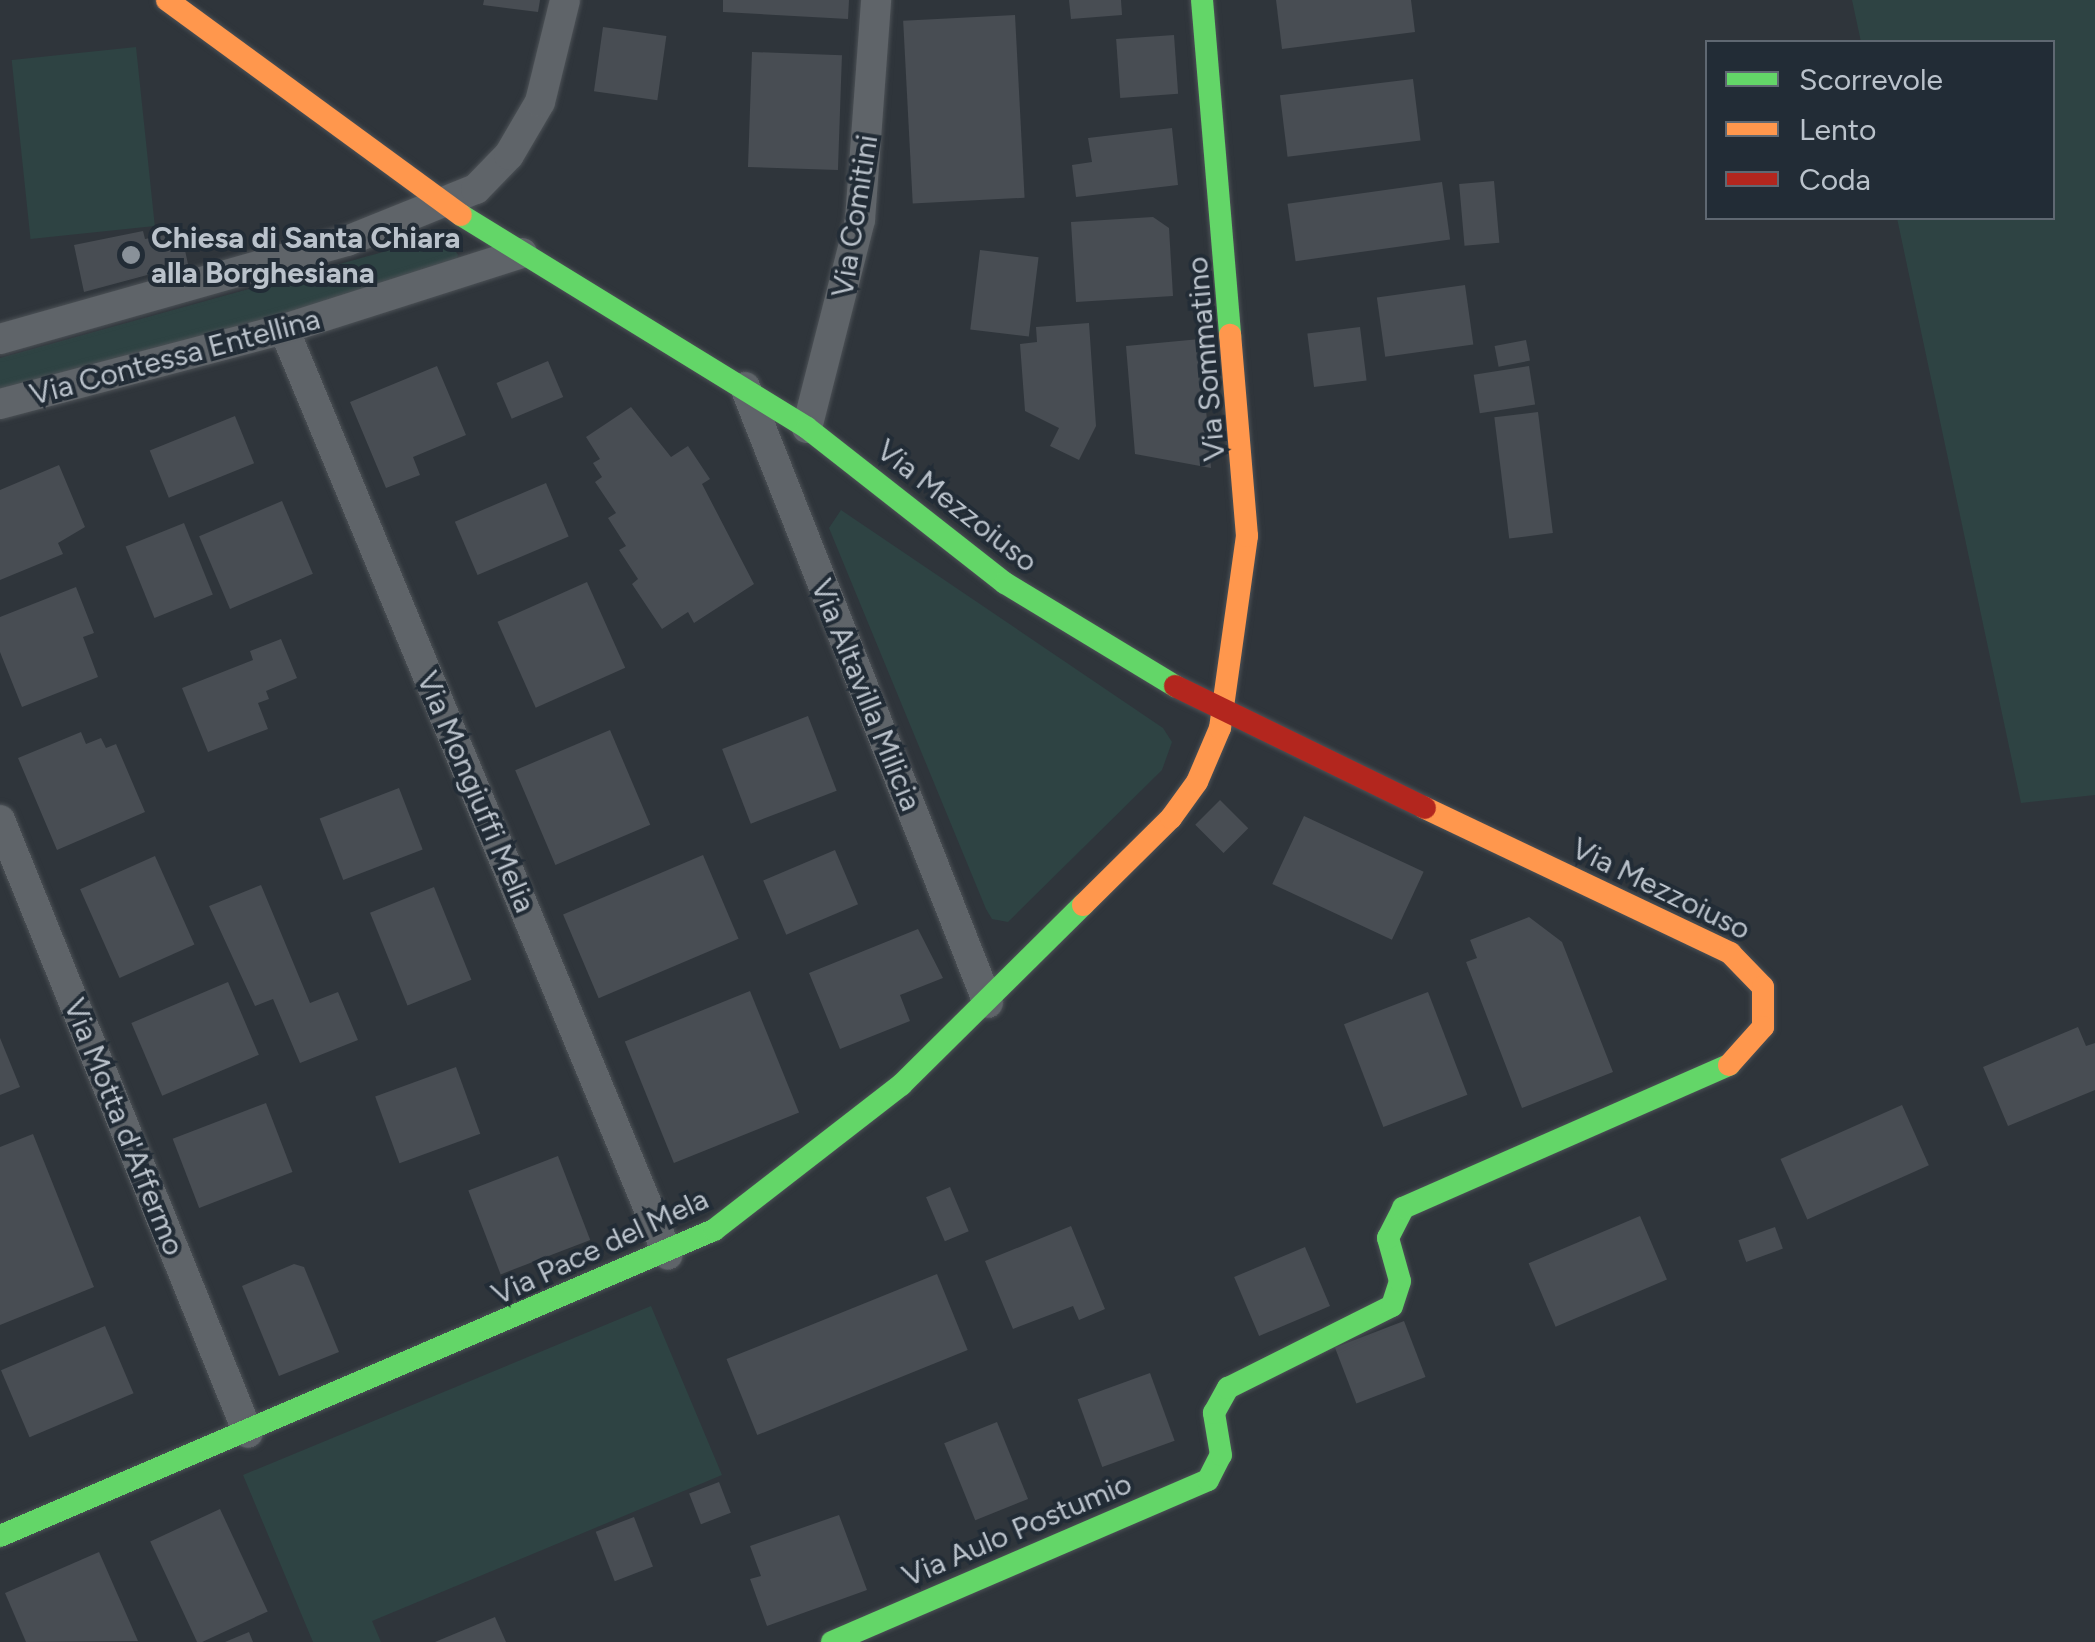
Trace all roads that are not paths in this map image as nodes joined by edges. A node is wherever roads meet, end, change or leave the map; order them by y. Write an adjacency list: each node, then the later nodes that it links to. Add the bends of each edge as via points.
1 (167, 0): 5 (street, Via Mezzoiuso)
2 (565, 0): 5 (street, Via Contessa Entellina, via 553,67 530,121 498,169)
3 (876, 0): 11 (street, Via Comitini, via 860,220)
4 (1202, 0): 12 (street, Via Sommatino, via 1248,494 1242,599)
5 (446, 206): 6 (street, Via Mezzoiuso); 8 (street, Via Contessa Entellina)
6 (522, 253): 7 (street, Via Contessa Entellina); 9 (street, Via Mezzoiuso)
7 (284, 329): 10 (street, Via Contessa Entellina); 15 (street, Via Mongiuffi Melia)
8 (0, 339)
9 (745, 387): 11 (street, Via Mezzoiuso); 14 (street, Via Altavilla Milicia)
10 (0, 404)
11 (806, 428): 12 (street, Via Mezzoiuso, via 1024,596)
12 (1224, 713): 14 (street, Via Pace del Mela, via 1204,769 1171,818); 17 (street, Via Mezzoiuso, via 1730,954 1757,977 1767,1008 1763,1027 1722,1072 1403,1208 1388,1238 1400,1281 1392,1306 1228,1388 1214,1413)
13 (0, 820): 16 (street, Via Motta d'Affermo)
14 (988, 1002): 15 (street, Via Pace del Mela, via 901,1085 762,1198)
15 (668, 1255): 16 (street, Via Pace del Mela)
16 (248, 1433): 18 (street, Via Pace del Mela)
17 (1219, 1464): 19 (street, Via Aulo Postumio, via 1202,1484)
18 (0, 1536)
19 (832, 1642)

